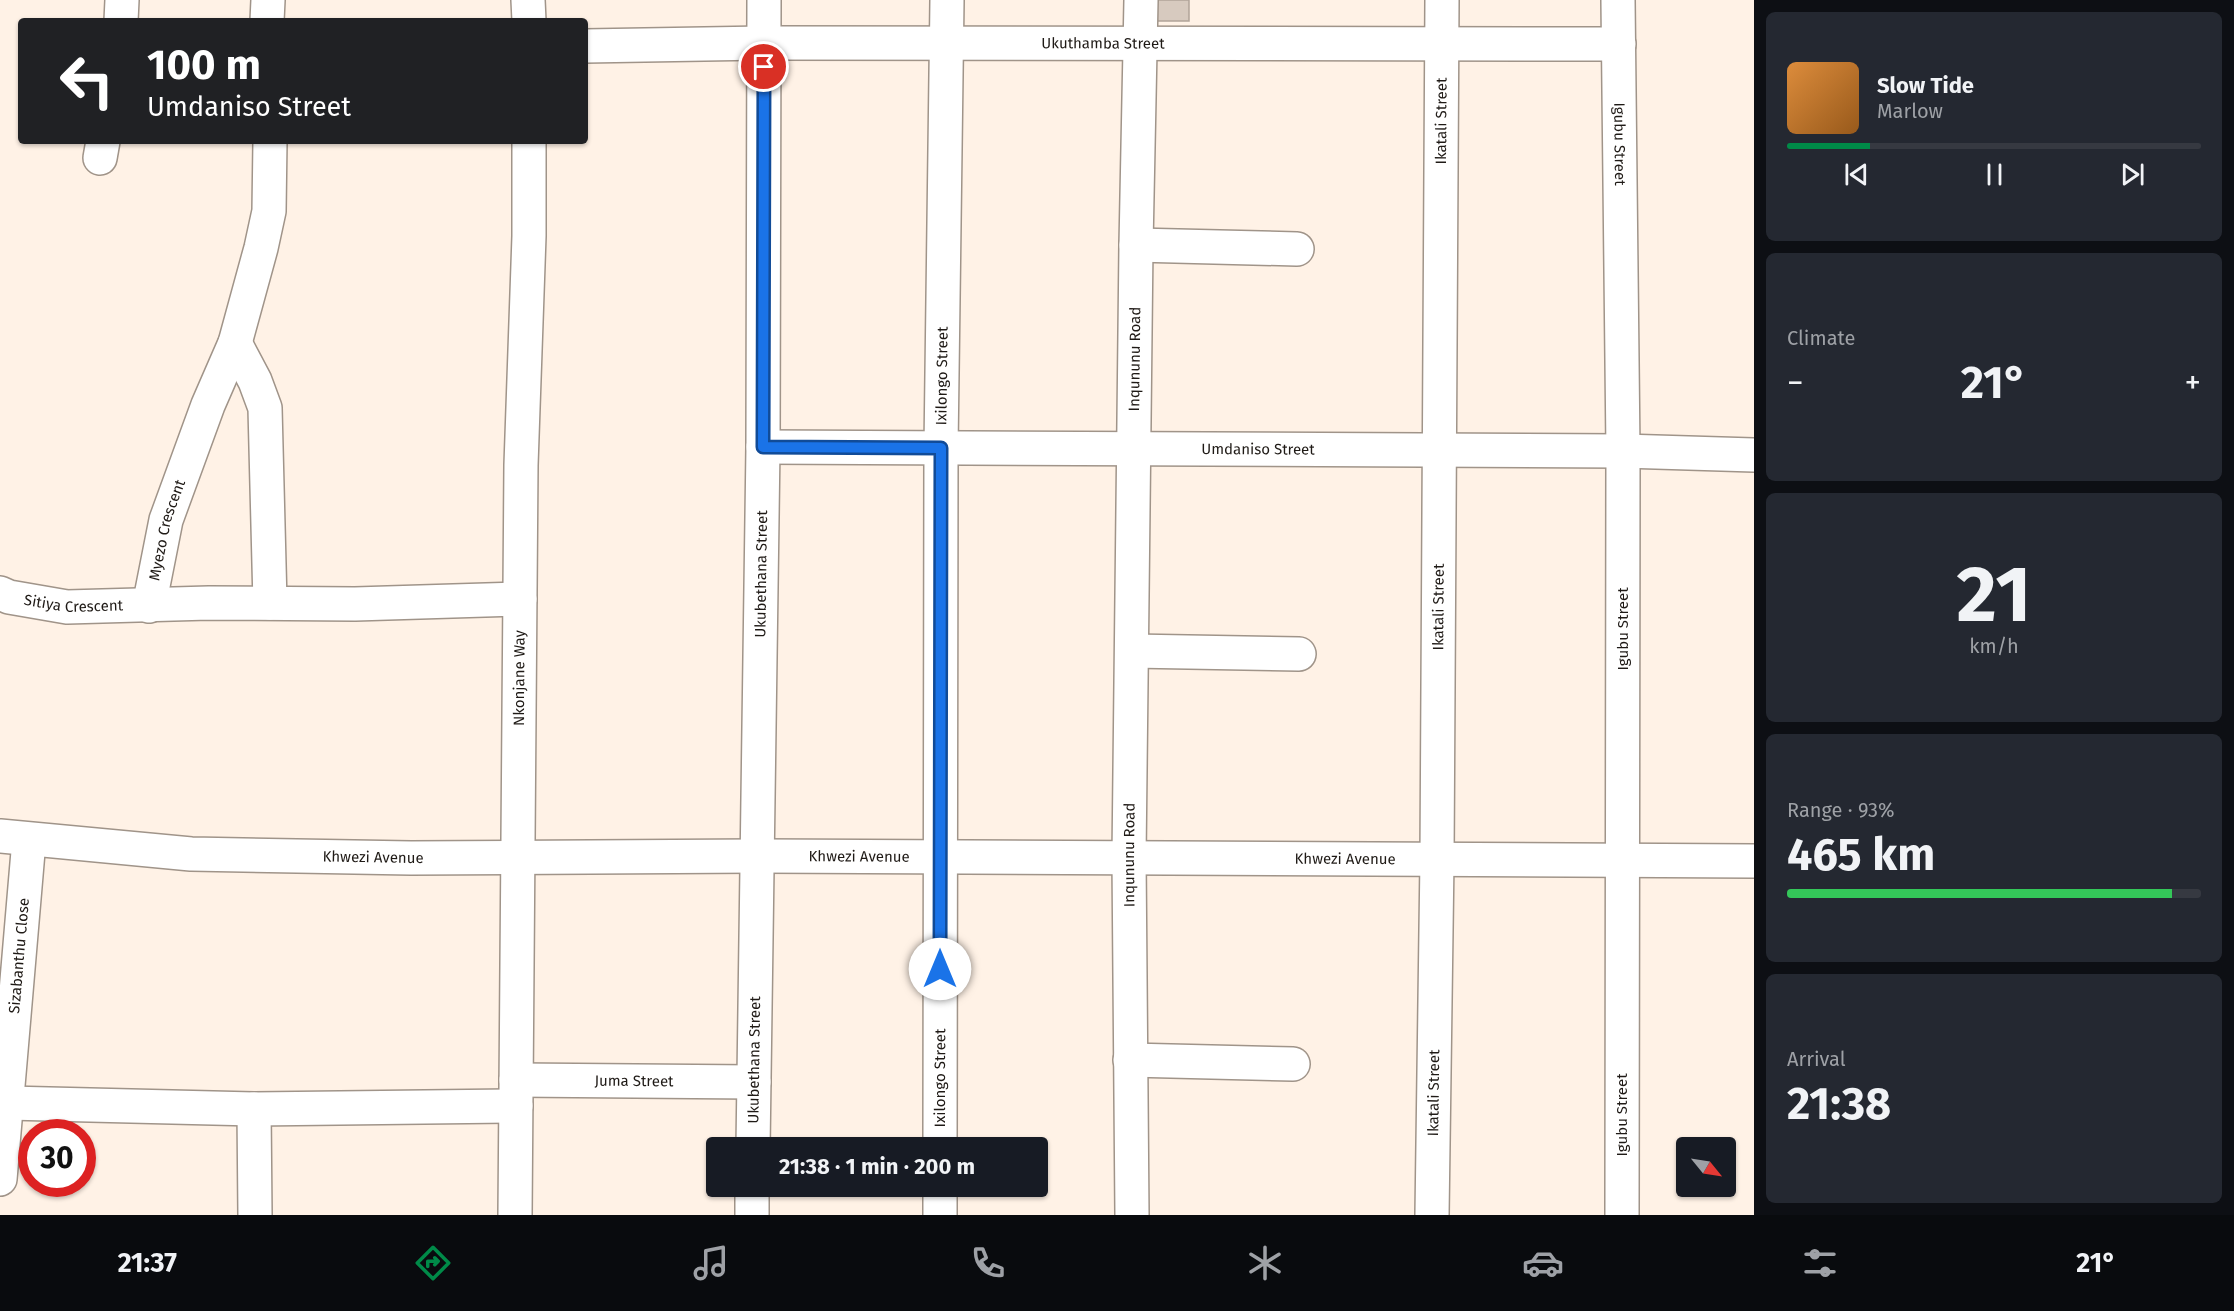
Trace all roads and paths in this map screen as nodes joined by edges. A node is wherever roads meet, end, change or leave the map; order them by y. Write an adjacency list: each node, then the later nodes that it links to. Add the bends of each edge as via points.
1 (122, 0): 9 (street)
2 (268, 0): 10 (street)
3 (528, 0): 11 (street)
4 (764, 0): 12 (street, Ukubethana Street)
5 (947, 0): 13 (street, Ixilongo Street)
6 (1142, 0): 14 (street, Inqununu Road)
7 (1442, 0): 15 (street, Ikatali Street)
8 (1618, 0): 16 (street, Igubu Street)
9 (121, 18)
10 (267, 18)
11 (529, 18)
12 (764, 43): 13 (street, Ukuthamba Street); 17 (street, Ukuthamba Street); 23 (street, Ukubethana Street)
13 (948, 43): 14 (street, Ukuthamba Street); 24 (street, Ixilongo Street)
14 (1141, 44): 15 (street, Ukuthamba Street); 20 (street, Inqununu Road)
15 (1442, 44): 16 (street, Ukuthamba Street); 26 (street, Ikatali Street)
16 (1619, 44): 27 (street, Igubu Street)
17 (588, 46)
18 (270, 144): 22 (street, Myezo Crescent, via 269,211)
19 (529, 144): 30 (street, Nkonjane Way)
20 (1136, 245): 21 (street); 25 (street, Inqununu Road)
21 (1297, 249)
22 (235, 343): 31 (street, via 265,408); 32 (street, Myezo Crescent, via 166,520)
23 (763, 447): 24 (street, Umdaniso Street); 36 (street, Ukubethana Street)
24 (941, 448): 25 (street, Umdaniso Street); 38 (street, Ixilongo Street)
25 (1134, 449): 26 (street, Umdaniso Street); 33 (street, Inqununu Road)
26 (1439, 450): 27 (street, Umdaniso Street); 40 (street, Ikatali Street)
27 (1623, 451): 28 (street, Umdaniso Street); 41 (street, Igubu Street)
28 (1754, 455)
29 (0, 593): 32 (street, Sitiya Crescent, via 67,607)
30 (520, 599): 31 (street); 37 (street, Nkonjane Way)
31 (270, 603): 32 (street)
32 (149, 606)
33 (1132, 651): 34 (street); 39 (street, Inqununu Road)
34 (1299, 654)
35 (15, 838): 37 (street, Khwezi Avenue, via 191,854); 47 (street, Sizabanthu Close)
36 (757, 856): 37 (street, Khwezi Avenue); 38 (street, Khwezi Avenue); 45 (street, Ukubethana Street)
37 (518, 857): 46 (street, Nkonjane Way)
38 (940, 858): 39 (street, Khwezi Avenue); 50 (street, Ixilongo Street)
39 (1129, 858): 40 (street, Khwezi Avenue); 43 (street, Inqununu Road)
40 (1437, 860): 41 (street, Khwezi Avenue); 59 (street, Ikatali Street)
41 (1623, 861): 42 (street, Khwezi Avenue); 60 (street, Igubu Street)
42 (1754, 861)
43 (1130, 1059): 44 (street); 58 (street, Inqununu Road)
44 (1293, 1064)
45 (754, 1083): 46 (street, Juma Street); 49 (street, Ukubethana Street)
46 (516, 1093): 48 (street, Juma Street); 55 (street, Nkonjane Way)
47 (8, 1103): 48 (street, Juma Street); 51 (street, Sizabanthu Close)
48 (254, 1109): 54 (street)
49 (753, 1137)
50 (940, 1137)
51 (0, 1179)
52 (752, 1197): 56 (street)
53 (940, 1197): 57 (street)
54 (255, 1215)
55 (515, 1215)
56 (752, 1215)
57 (940, 1215)
58 (1132, 1215)
59 (1432, 1215)
60 (1622, 1215)

